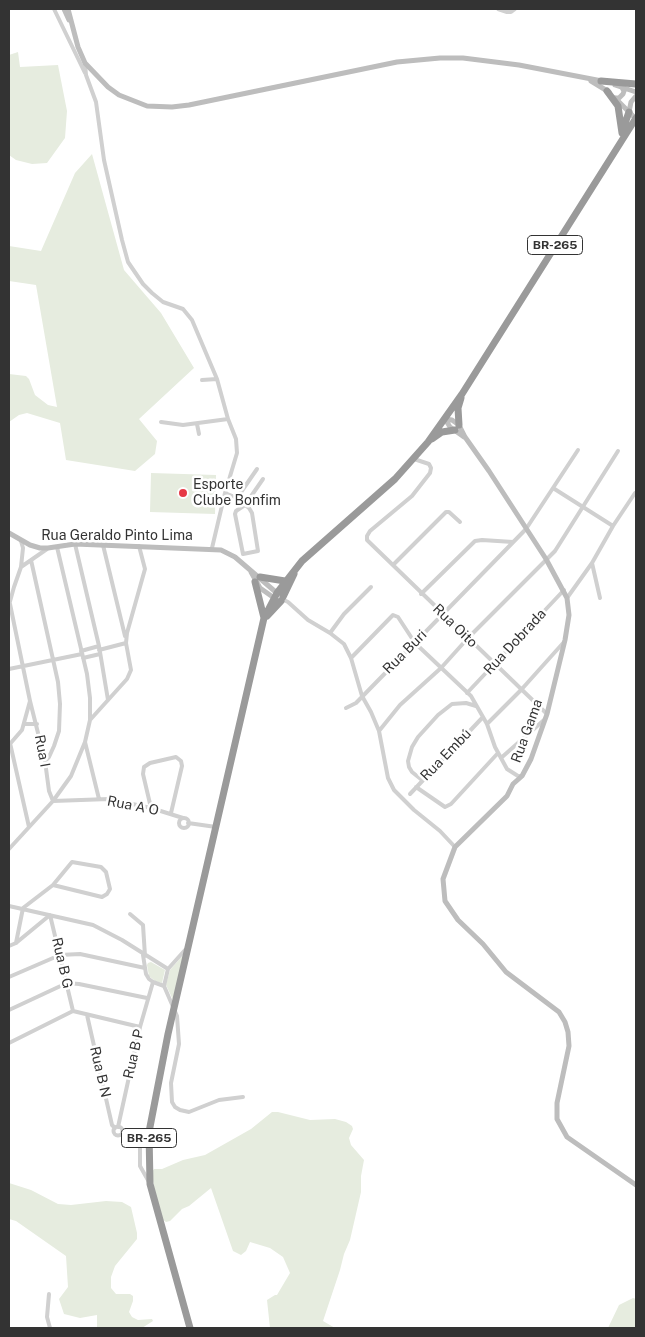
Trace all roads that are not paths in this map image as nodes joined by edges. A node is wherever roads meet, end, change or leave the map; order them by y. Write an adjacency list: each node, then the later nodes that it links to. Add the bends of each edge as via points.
1 (54, 9): 8 (street)
2 (64, 9): 6 (main road)
3 (69, 9): 6 (main road)
4 (498, 9): 5 (street, via 511,12)
5 (515, 9)
6 (72, 22): 7 (main road)
7 (85, 64): 8 (street); 9 (main road, via 119,95 147,106 160,107 189,105 419,59 463,58)
8 (86, 75): 22 (street, via 96,102 104,160 128,262 152,293 182,309 192,320)
9 (574, 75): 10 (main road); 13 (main road)
10 (601, 81): 11 (highway); 12 (main road)
11 (636, 84)
12 (621, 86): 14 (main road); 16 (main road, via 623,94)
13 (607, 90): 16 (main road); 20 (highway, via 618,106)
14 (636, 92)
15 (636, 96): 17 (main road)
16 (615, 98): 17 (main road)
17 (629, 112): 18 (main road); 20 (highway)
18 (636, 119): 21 (highway, BR-265)
19 (636, 128): 21 (highway)
20 (622, 133): 21 (highway)
21 (614, 150): 24 (highway, BR-265)
22 (217, 379): 23 (street); 25 (street)
23 (202, 380)
24 (462, 394): 26 (highway, BR-265); 29 (highway)
25 (228, 419): 28 (street); 38 (street, via 236,439 237,453)
26 (445, 419): 29 (main road, Rua Gama, via 449,426); 31 (highway, BR-265)
27 (161, 422): 28 (street)
28 (197, 424): 30 (street)
29 (457, 428): 31 (highway, via 442,432); 45 (main road, Rua Gama)
30 (199, 434)
31 (428, 442): 34 (highway, BR-265)
32 (578, 450): 37 (street, Rua Buri)
33 (618, 451): 42 (street)
34 (414, 459): 58 (street, Rua Oito, via 429,464 430,473 412,496 367,536 368,542); 60 (highway, BR-265)
35 (257, 469): 40 (street)
36 (263, 480): 41 (street)
37 (553, 488): 42 (street); 45 (street, Rua Buri)
38 (225, 492): 40 (street); 54 (street)
39 (635, 493): 44 (street)
40 (237, 498): 41 (street)
41 (245, 505): 41 (street, via 235,514 243,554 258,551 252,513)
42 (582, 508): 44 (street); 55 (street, via 555,551)
43 (460, 522): 58 (street, via 446,512)
44 (613, 526): 57 (street)
45 (526, 529): 48 (street, Rua Buri); 55 (main road, Rua Gama)
46 (9, 534): 47 (main road, Rua Geraldo Pinto Lima)
47 (21, 541): 53 (main road, Rua Geraldo Pinto Lima); 59 (street)
48 (513, 542): 65 (street, via 475,541); 70 (street, Rua Buri)
49 (75, 544): 50 (main road, Rua Geraldo Pinto Lima); 52 (main road, Rua Geraldo Pinto Lima); 77 (street)
50 (103, 545): 51 (main road, Rua Geraldo Pinto Lima); 75 (street)
51 (139, 546): 54 (main road, Rua Geraldo Pinto Lima); 75 (street, via 145,569)
52 (57, 547): 53 (main road, Rua Geraldo Pinto Lima); 78 (street)
53 (48, 548): 56 (street)
54 (212, 548): 61 (main road, Rua Geraldo Pinto Lima, via 230,554)
55 (546, 559): 64 (main road, Rua Gama); 73 (street)
56 (31, 560): 59 (street); 80 (street)
57 (592, 563): 67 (street); 68 (street)
58 (393, 565): 65 (street, Rua Oito)
59 (21, 566): 69 (street)
60 (296, 568): 62 (highway, BR-265); 66 (highway)
61 (258, 579): 62 (highway); 66 (main road, Rua Geraldo Pinto Lima); 71 (highway)
62 (285, 581): 66 (highway, BR-265)
63 (371, 587): 72 (street)
64 (564, 590): 67 (main road, Rua Gama); 81 (street, Rua Dobrada)
65 (421, 594): 70 (street, Rua Oito)
66 (279, 598): 71 (highway, BR-265); 72 (street)
67 (567, 598): 74 (main road, Rua Gama)
68 (600, 598)
69 (9, 605): 82 (street, Rua I)
70 (444, 613): 73 (street, Rua Oito); 76 (street, Rua Buri)
71 (264, 618): 118 (highway, BR-265)
72 (330, 633): 79 (street, via 344,644)
73 (468, 638): 81 (street, Rua Oito); 83 (street)
74 (566, 640): 85 (street); 92 (main road, Rua Gama)
75 (126, 642): 77 (street); 88 (street, via 131,666 129,675)
76 (415, 643): 79 (street, via 393,615); 83 (street); 87 (street, Rua Buri)
77 (99, 650): 78 (street); 78 (street); 88 (street)
78 (82, 654): 80 (street); 94 (street, via 89,686)
79 (351, 658): 87 (street)
80 (53, 660): 82 (street); 105 (street, via 59,693 59,724 54,746)
81 (494, 664): 85 (street, Rua Oito); 86 (street, Rua Dobrada)
82 (24, 666): 84 (street); 89 (street, Rua I)
83 (441, 668): 86 (street); 98 (street, via 400,705)
84 (9, 669)
85 (521, 690): 92 (street, Rua Oito); 97 (street)
86 (467, 693): 90 (street)
87 (362, 696): 91 (street, Rua Buri); 98 (street)
88 (108, 700): 94 (street)
89 (30, 701): 95 (street); 96 (street, Rua I)
90 (476, 706): 93 (street); 107 (street, via 466,702 452,704 418,736 408,761 412,772)
91 (346, 708)
92 (546, 716): 104 (street); 106 (main road, Rua Gama)
93 (483, 718): 97 (street); 107 (street, Rua Embú)
94 (90, 720): 99 (street)
95 (24, 724): 96 (street); 100 (street)
96 (37, 724): 105 (street, Rua I)
97 (487, 724): 101 (street)
98 (379, 731): 119 (street, via 388,778 394,790)
99 (85, 742): 102 (street); 103 (street)
100 (9, 744): 117 (street)
101 (498, 753): 104 (street); 108 (street, via 445,807)
102 (81, 755): 103 (street); 111 (street)
103 (89, 755): 110 (street)
104 (501, 758): 106 (street, via 507,769)
105 (45, 761): 111 (street, Rua I)
106 (522, 776): 119 (main road, Rua Gama)
107 (422, 780): 108 (street, Rua Embú)
108 (416, 787): 109 (street, Rua Embú)
109 (410, 794)
110 (99, 799): 111 (street, Rua A O); 112 (street, Rua A O)
111 (53, 801): 117 (street)
112 (151, 808): 113 (street, Rua A O); 113 (street, via 144,769 150,763 174,757 180,759 182,766)
113 (173, 814): 114 (street); 115 (street, Rua A O)
114 (183, 818): 115 (street); 116 (street)
115 (179, 822): 116 (street, via 183,827)
116 (188, 824): 118 (street)
117 (29, 827): 120 (street)
118 (217, 827): 128 (highway, BR-265)
119 (455, 846): 148 (main road, via 443,878 445,901 506,972 559,1012 565,1022 569,1046 557,1103 557,1119 563,1132)
120 (9, 849)
121 (53, 884): 121 (street, via 72,862 99,866 106,872 110,889 104,896 99,896); 123 (street)
122 (9, 906): 123 (street)
123 (23, 908): 125 (street); 126 (street)
124 (130, 914): 130 (street, via 143,925)
125 (50, 915): 126 (street); 129 (street, Rua B G); 130 (street, via 93,925)
126 (16, 943): 127 (street)
127 (9, 946)
128 (189, 947): 132 (street); 138 (highway, BR-265)
129 (60, 954): 131 (street, via 80,954); 133 (street); 135 (street, Rua B G)
130 (144, 956): 131 (street); 132 (street)
131 (145, 968): 134 (street)
132 (168, 969): 136 (street)
133 (9, 977)
134 (153, 982): 136 (street); 137 (street, Rua B P)
135 (67, 983): 137 (street); 139 (street); 140 (street, Rua B G)
136 (164, 986): 138 (street)
137 (147, 998): 142 (street, Rua B P)
138 (174, 1009): 144 (street, via 179,1044 171,1083 175,1107 189,1112 219,1100); 147 (highway, BR-265, via 149,1132)
139 (9, 1010)
140 (73, 1011): 141 (street); 143 (street)
141 (87, 1015): 142 (street); 145 (street, Rua B N, via 112,1125)
142 (140, 1027): 145 (street, Rua B P)
143 (9, 1043)
144 (243, 1097)
145 (116, 1127): 146 (street, via 122,1129); 146 (street, via 114,1134)
146 (122, 1133): 147 (street, via 140,1138 140,1166)
147 (150, 1184): 151 (highway, BR-265)
148 (636, 1185)
149 (49, 1294): 150 (street, via 47,1317)
150 (50, 1328)
151 (190, 1328)

